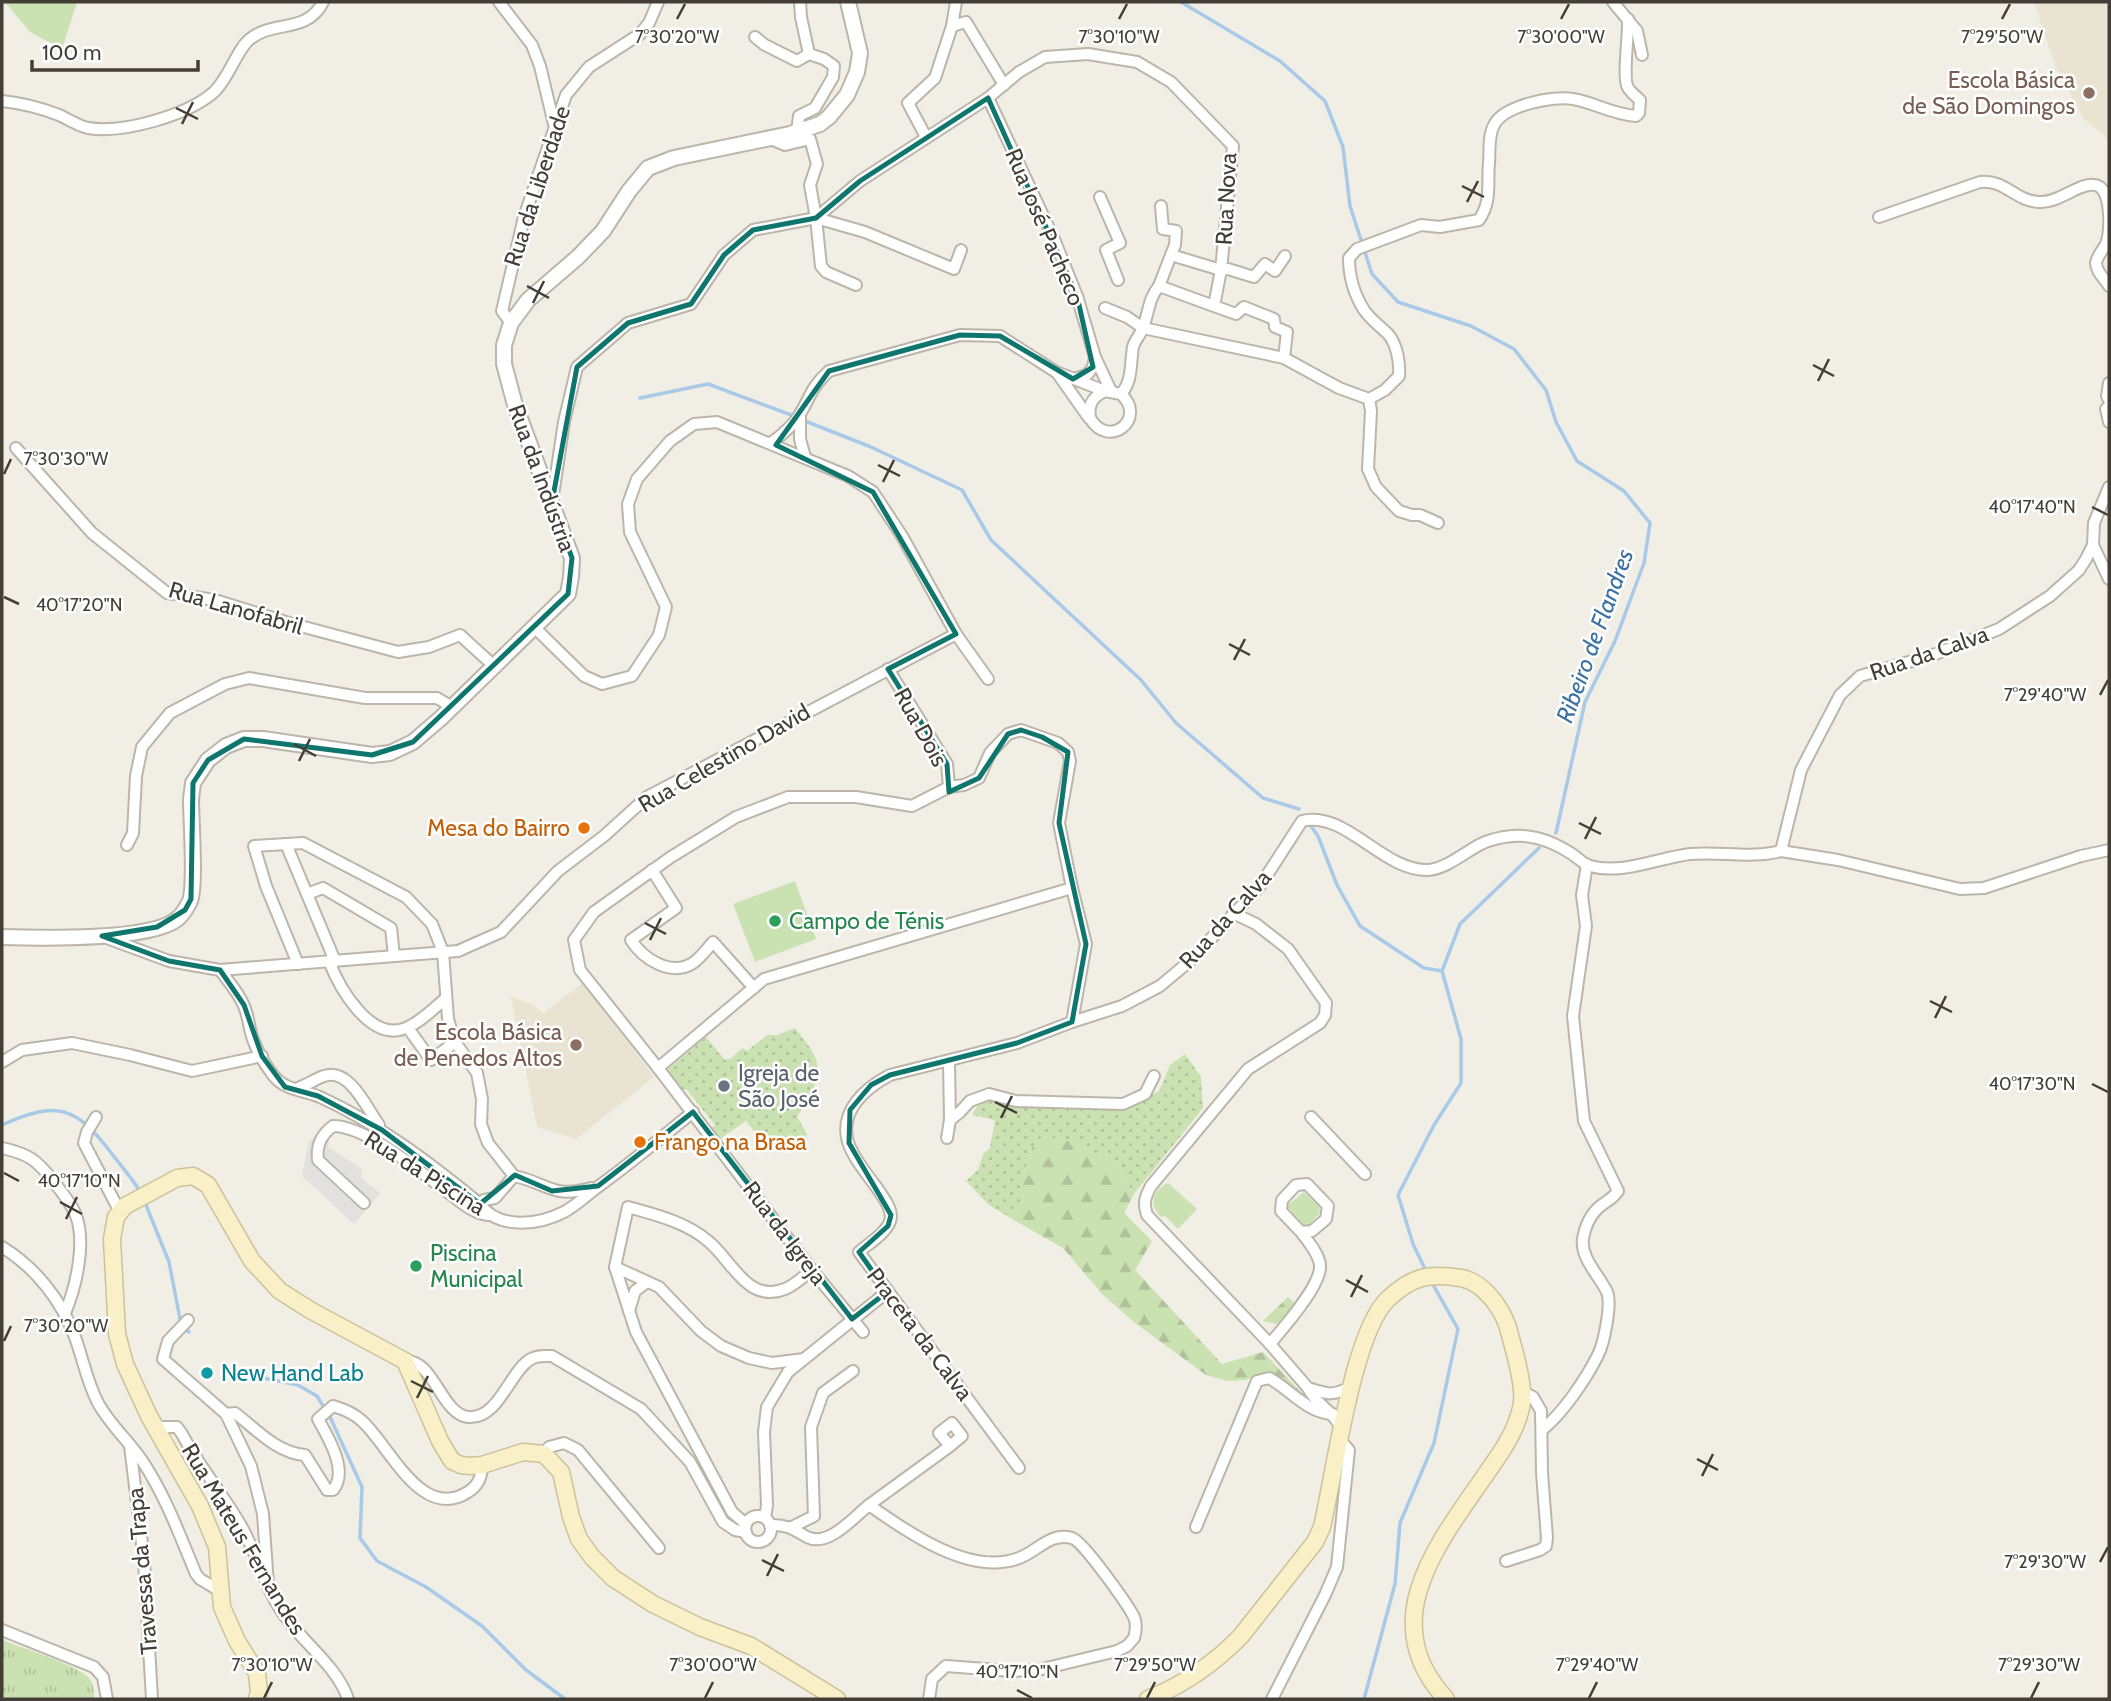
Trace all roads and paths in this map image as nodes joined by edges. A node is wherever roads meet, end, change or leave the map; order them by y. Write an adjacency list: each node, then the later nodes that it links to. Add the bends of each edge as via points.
1 (323, 2): 15 (street, via 316,15 248,39 215,91 189,109 134,127 88,128)
2 (499, 2): 16 (street, via 532,45)
3 (658, 2): 16 (street, Rua da Liberdade, via 640,34 577,80)
4 (800, 2): 11 (street)
5 (848, 2): 17 (street, Rua da Indústria, via 860,53 857,72 847,95 829,117)
6 (956, 2): 9 (street)
7 (1613, 2): 8 (street)
8 (1628, 19): 12 (street, via 1637,31); 42 (street, via 1625,75 1627,86 1640,100 1636,116 1572,98 1503,114 1490,138 1489,198 1479,220 1440,227 1422,225 1369,243 1349,258 1354,290 1363,309 1394,344 1399,376)
9 (952, 26): 13 (street, via 966,22); 18 (street, via 935,79 908,103)
10 (755, 37): 11 (street, via 797,61)
11 (809, 54): 17 (street, via 834,66 833,77 815,108 799,116)
12 (1642, 55)
13 (1004, 85): 14 (street, Rua Nova); 27 (street, Rua Nova, via 1045,57 1088,54 1137,62 1171,82 1233,146)
14 (988, 98): 18 (street, Rua Nova); 36 (street, Rua José Pacheco, via 1054,239 1077,296)
15 (2, 101)
16 (555, 126): 34 (street, Rua da Liberdade, via 507,283 502,311)
17 (797, 131): 19 (street, Rua da Indústria)
18 (926, 137): 22 (street, Rua Nova, via 860,181)
19 (768, 138): 22 (street, via 785,145 810,139 817,164 810,186); 34 (street, Rua da Indústria, via 648,168 603,231 528,300)
20 (1100, 197): 28 (street, Rua José Pacheco, via 1120,243 1106,250)
21 (1161, 206): 25 (street, via 1163,229 1176,231)
22 (816, 218): 24 (street, via 865,232 954,269); 29 (street, via 821,266); 52 (street, via 753,230 724,255 691,304 628,323 577,367)
23 (1879, 218): 31 (street, via 1980,182 1993,181 2039,202 2057,200 2076,188 2100,187 2108,201 2108,233 2096,263)
24 (961, 250)
25 (1171, 255): 27 (street); 30 (street, Rua José Pacheco)
26 (1285, 256): 27 (street, via 1275,271 1265,264 1254,277)
27 (1221, 270): 32 (street, Rua Nova)
28 (1118, 280)
29 (856, 285)
30 (1158, 286): 32 (street); 35 (street, Rua José Pacheco)
31 (2109, 286)
32 (1214, 306): 37 (street, via 1237,314 1244,307 1274,319 1275,327 1287,332)
33 (1105, 308): 35 (street)
34 (511, 323): 52 (street, Rua da Indústria, via 503,364)
35 (1143, 328): 37 (street); 41 (street, Rua José Pacheco, via 1133,347 1128,386)
36 (1094, 358): 39 (street, via 1087,375); 41 (street, Rua José Pacheco)
37 (1284, 358): 42 (street)
38 (1056, 372): 39 (street); 45 (street, via 1000,336 960,335 829,372 815,384); 46 (street)
39 (1073, 379): 41 (street)
40 (2109, 383): 43 (street)
41 (1112, 392): 46 (street, Rua José Pacheco, via 1094,398); 46 (street, Rua José Pacheco, via 1126,399 1130,412 1125,425 1106,432)
42 (1369, 399): 53 (street, via 1368,469 1376,487 1399,511)
43 (2109, 400)
44 (2109, 406): 47 (street)
45 (800, 414): 48 (street); 50 (street)
46 (1090, 418)
47 (2109, 422)
48 (771, 443): 50 (street); 56 (street, via 717,422 694,424 670,441 637,479 628,504 630,532 666,607 659,635 632,676 602,684 584,677)
49 (16, 448): 58 (street, Rua Lanofabril, via 92,533 167,593 215,600 398,652 460,635)
50 (805, 457): 57 (street, via 848,475 873,492)
51 (2109, 487): 54 (street, Rua da Calva, via 2094,523)
52 (552, 502): 56 (street, Rua da Indústria, via 572,558 572,578 568,594)
53 (1438, 523)
54 (2092, 545): 55 (street); 65 (street, Rua da Calva, via 2079,570 2050,596 1999,629 1860,676 1840,695 1801,770)
55 (2109, 579)
56 (534, 627): 58 (street, Rua da Indústria)
57 (956, 634): 59 (street, Rua Celestino David); 60 (street)
58 (494, 666): 61 (street, Rua da Indústria)
59 (888, 668): 62 (street, Rua Dois, via 947,764); 74 (street, Rua Celestino David, via 647,797 558,871 501,932 458,951)
60 (988, 679)
61 (452, 707): 64 (street, via 437,698 365,698 249,678 225,684 170,713 142,747 133,833); 72 (street, Rua da Indústria, via 413,742 390,753 372,755 263,739 244,739 226,746 208,760 193,783 191,899 185,910 176,920 157,927)
62 (949, 787): 68 (street, Rua da Igreja, via 912,806 856,797 788,797 736,817); 69 (street, Rua da Igreja, via 979,779 990,753 1008,734 1021,730 1058,743 1068,752 1069,761 1059,823)
63 (286, 844): 70 (street); 74 (street, via 303,843 406,897 432,924); 77 (street, via 254,846)
64 (127, 845)
65 (1781, 850): 66 (street, via 1960,889 1984,888); 67 (street, via 1729,856 1693,854 1606,868)
66 (2109, 850)
67 (1587, 865): 71 (street, Rua da Calva, via 1548,841 1511,836 1482,844 1430,870 1402,866 1316,818 1302,821 1260,887); 126 (street, via 1582,895 1586,926 1573,1016 1584,1121 1618,1191 1597,1209 1582,1241 1610,1303 1599,1353)
68 (652, 870): 79 (street, via 676,908 631,940 638,950 653,963 671,967 692,964 713,942); 87 (street, Rua da Igreja, via 594,912 574,940 580,970)
69 (1072, 888): 79 (street, via 764,979); 81 (street, Rua da Igreja, via 1086,944)
70 (307, 894): 75 (street, via 323,888 391,928); 76 (street)
71 (1233, 913): 81 (street, Rua da Calva, via 1191,960 1160,986 1122,1006); 116 (street, via 1288,949 1326,1003 1325,1015 1320,1023 1248,1069 1145,1198 1147,1215)
72 (102, 936): 73 (street, Rua da Indústria); 78 (street, Rua Celestino David, via 169,961)
73 (2, 937)
74 (443, 952): 75 (street, Rua Celestino David); 80 (street)
75 (394, 956): 76 (street, Rua Celestino David)
76 (332, 961): 77 (street, Rua Celestino David); 82 (street, via 337,982 365,1017 384,1029)
77 (298, 964): 78 (street, Rua Celestino David)
78 (220, 970): 84 (street, via 244,1005)
79 (754, 988): 87 (street)
80 (446, 998): 82 (street); 83 (street)
81 (1072, 1022): 85 (street, Rua da Calva)
82 (408, 1028): 83 (street, via 431,1060)
83 (455, 1042): 98 (street, via 477,1073 481,1124 488,1143)
84 (261, 1056): 86 (street, via 191,1071 72,1043 22,1050); 89 (street, via 285,1087)
85 (949, 1061): 93 (street); 100 (street, Rua da Calva, via 890,1075 871,1085 850,1110 846,1126 849,1143)
86 (2, 1062)
87 (658, 1068): 90 (street, Rua da Igreja)
88 (1154, 1076): 93 (street, via 1146,1094 1122,1104 1016,1101 989,1094 970,1101)
89 (298, 1088): 94 (street); 94 (street, via 336,1074 349,1081)
90 (693, 1112): 99 (street); 108 (street, Rua da Igreja)
91 (96, 1117): 103 (street, via 83,1143)
92 (1311, 1117): 97 (street)
93 (950, 1120): 95 (street)
94 (383, 1130): 102 (street)
95 (947, 1138)
96 (2, 1148): 112 (street, via 29,1155 42,1166 75,1215 79,1259)
97 (1365, 1174)
98 (514, 1176): 99 (street, via 552,1191 576,1192); 102 (street, via 495,1198)
99 (598, 1186): 104 (street, via 564,1212 514,1224)
100 (886, 1202): 110 (street, Praceta da Calva, via 891,1216 888,1226 859,1252)
101 (364, 1203): 104 (street, Rua da Piscina, via 317,1160 316,1150 333,1126 360,1131 462,1203 482,1215)
102 (480, 1204): 104 (street)
103 (123, 1209): 118 (main road, via 177,1178 203,1181 252,1261 280,1291); 125 (main road, via 112,1239 117,1334 125,1364)
104 (494, 1216)
105 (1301, 1232): 105 (street, via 1312,1231 1326,1219 1328,1206 1307,1184 1296,1185 1282,1200 1281,1211); 116 (street, via 1320,1266 1315,1283)
106 (2, 1247): 112 (street, via 50,1289)
107 (615, 1267): 108 (street, via 628,1208 667,1217 708,1241 750,1288 786,1289); 109 (street); 111 (street)
108 (812, 1270): 113 (street, Rua da Igreja)
109 (647, 1282): 111 (street, via 635,1291); 117 (street, via 659,1287 721,1346 772,1363)
110 (887, 1292): 113 (street); 132 (street, Praceta da Calva)
111 (629, 1311): 137 (street, via 732,1512)
112 (65, 1313): 128 (street, via 98,1403)
113 (852, 1319): 115 (street, Rua da Igreja); 117 (street)
114 (188, 1320): 123 (street, via 168,1341 163,1359)
115 (863, 1332)
116 (1270, 1344): 121 (street)
117 (804, 1359): 134 (street, via 788,1373 767,1408)
118 (405, 1361): 131 (main road, via 452,1461); 137 (street, via 422,1367 456,1411 468,1417 492,1407 528,1359 552,1356 641,1409 690,1461 723,1522 735,1530)
119 (853, 1371): 135 (street, via 823,1393 811,1427 814,1516)
120 (1353, 1386): 121 (street, via 1338,1394); 122 (main road, via 1371,1322 1386,1300 1409,1283 1435,1274 1466,1279 1491,1295 1509,1328); 127 (main road)
121 (1308, 1388): 124 (street)
122 (1521, 1391): 126 (street, via 1533,1397); 151 (main road, via 1513,1436 1440,1541 1421,1583 1412,1618 1417,1651 1434,1686)
123 (226, 1414): 131 (street, via 235,1413 283,1450 305,1455 327,1490 338,1484 339,1469 318,1419 333,1406 362,1421 420,1489 433,1497 446,1501 476,1486); 140 (street, via 251,1466 263,1514)
124 (1333, 1414): 127 (street); 136 (street, via 1312,1411 1269,1378 1257,1381)
125 (157, 1427): 140 (street, Rua Mateus Fernandes, via 177,1427 182,1434 241,1525); 141 (main road, via 217,1547)
126 (1543, 1429): 139 (street, via 1546,1546)
127 (1341, 1435): 149 (main road, via 1315,1542 1228,1650); 150 (street, via 1349,1450 1337,1567)
128 (130, 1444): 141 (street, via 164,1496 196,1574); 144 (street, Travessa da Trapa, via 144,1560)
129 (950, 1446): 133 (street)
130 (544, 1454): 131 (main road, via 523,1452); 138 (street, via 549,1447 564,1443 578,1450); 147 (main road, via 561,1472 579,1539 613,1578 653,1604 751,1646)
131 (482, 1465)
132 (1019, 1468)
133 (869, 1504): 135 (street, via 829,1537 810,1539); 148 (street, via 920,1538 980,1563 1018,1559 1055,1536 1075,1538 1135,1618 1134,1638 1117,1651 1038,1670 946,1666 932,1679)
134 (767, 1521): 135 (street); 137 (street, via 756,1517); 137 (street, via 769,1537 762,1541 754,1541)
135 (792, 1527)
136 (1196, 1527)
137 (746, 1528)
138 (659, 1548)
139 (1506, 1561)
140 (268, 1584): 146 (street, Rua Mateus Fernandes, via 285,1618 333,1673)
141 (220, 1591): 145 (main road, via 227,1619 257,1673)
142 (2, 1630): 143 (street, via 94,1667 103,1677)
143 (107, 1699)
144 (152, 1699)
145 (257, 1699)
146 (348, 1699)
147 (837, 1699)
148 (929, 1699)
149 (1148, 1699)
150 (1272, 1699)
151 (1446, 1699)

